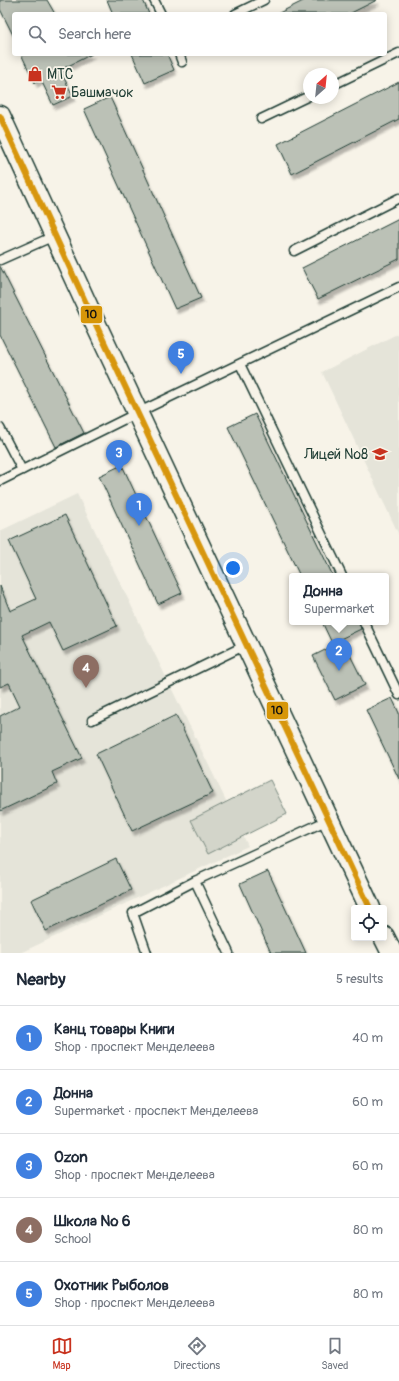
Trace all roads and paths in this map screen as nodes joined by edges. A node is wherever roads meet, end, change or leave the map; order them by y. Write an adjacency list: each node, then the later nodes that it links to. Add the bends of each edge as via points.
1 (154, 0): 3 (lane)
2 (264, 0): 4 (lane)
3 (160, 12)
4 (239, 12)
5 (399, 53): 6 (lane)
6 (339, 82)
7 (303, 99): 9 (lane)
8 (0, 116): 11 (street)
9 (261, 119)
10 (399, 198): 12 (lane)
11 (55, 236): 13 (lane); 16 (street)
12 (294, 251)
13 (0, 260)
14 (399, 287): 15 (lane)
15 (240, 364): 16 (lane); 20 (lane)
16 (137, 413): 18 (lane); 22 (street)
17 (0, 428): 18 (lane)
18 (22, 470): 19 (lane)
19 (0, 481)
20 (341, 573)
21 (365, 625): 23 (lane)
22 (246, 645): 24 (lane); 25 (street)
23 (399, 695)
24 (92, 720)
25 (328, 819): 26 (lane); 27 (street)
26 (195, 881): 29 (lane, via 133,914); 30 (lane)
27 (369, 905)
28 (386, 941): 31 (street)
29 (147, 953)
30 (229, 953)
31 (392, 953)

